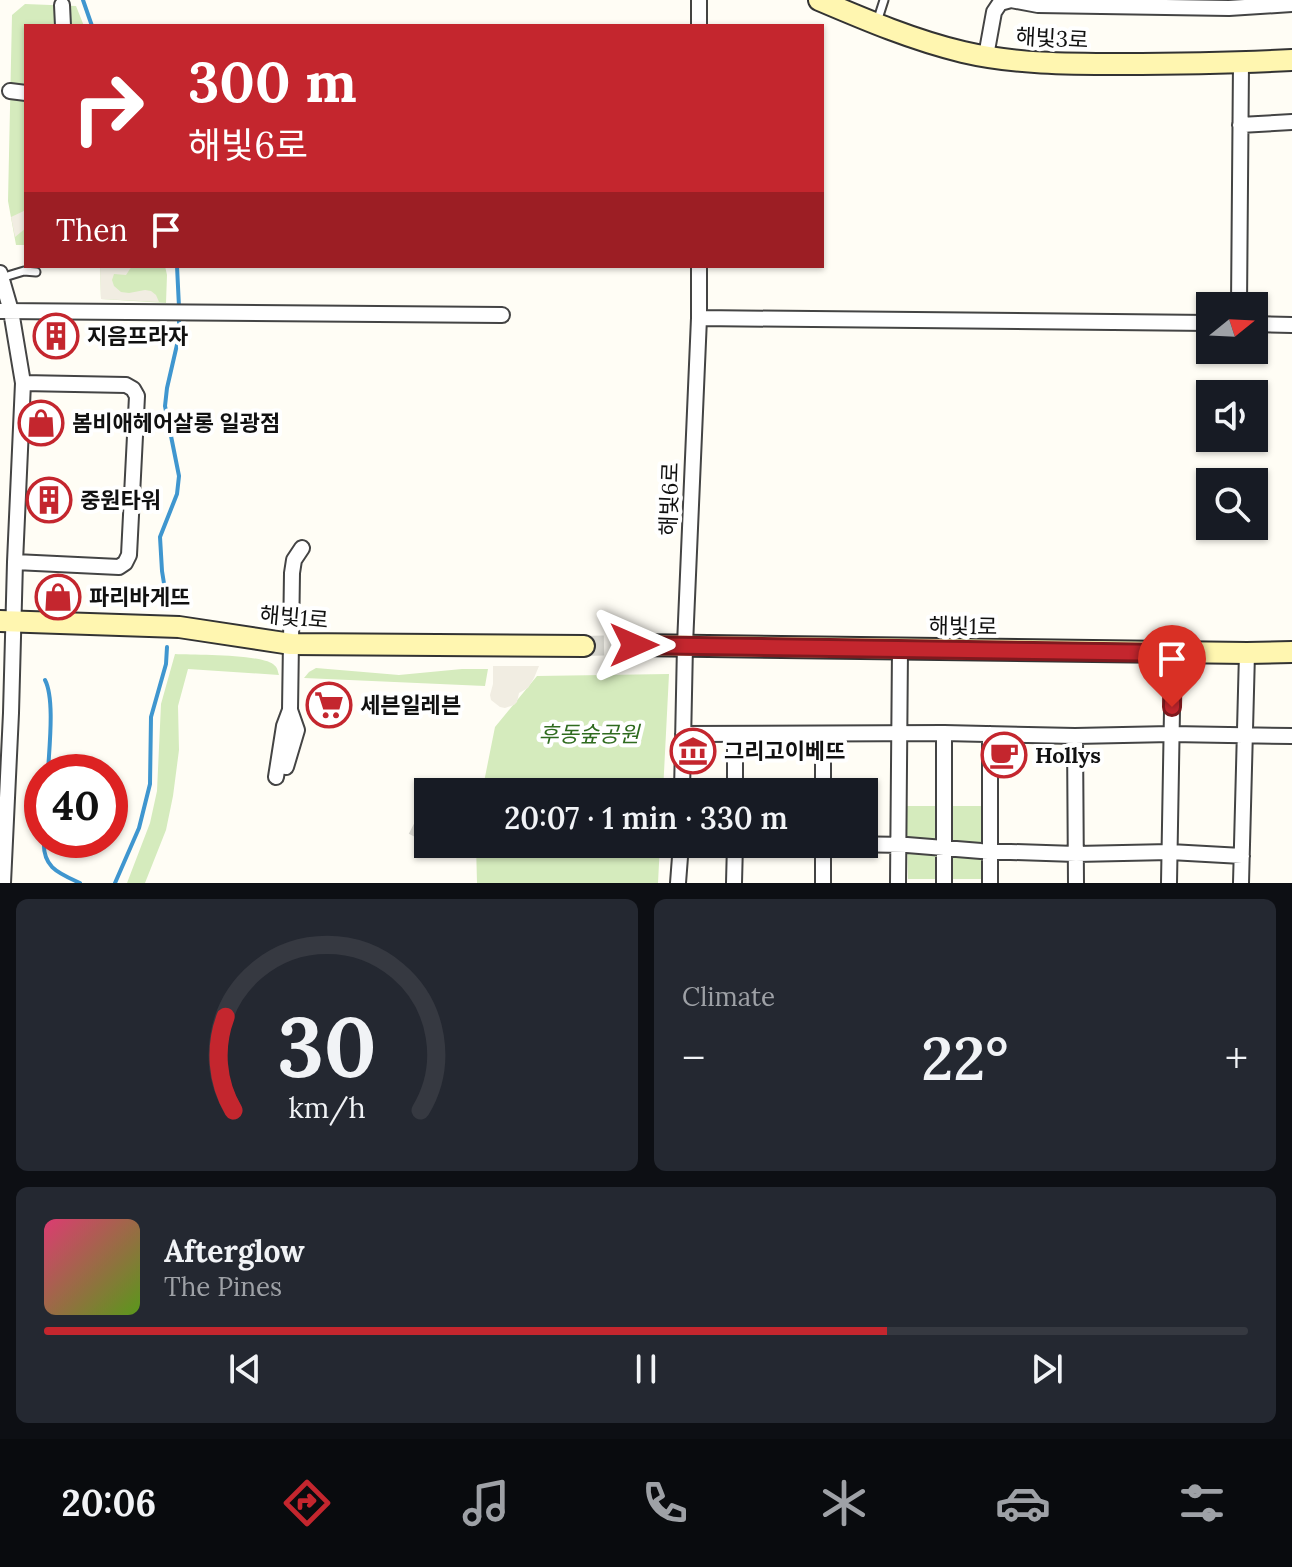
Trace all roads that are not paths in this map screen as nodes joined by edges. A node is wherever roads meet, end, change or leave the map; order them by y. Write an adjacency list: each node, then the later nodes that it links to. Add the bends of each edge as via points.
1 (699, 0): 7 (street)
2 (819, 0): 8 (street, 해빛3로)
3 (884, 0): 8 (lane)
4 (1292, 4): 9 (street, via 1213,8 1011,0 994,12)
5 (62, 5): 6 (street)
6 (63, 24)
7 (699, 24)
8 (876, 24): 9 (street, 해빛3로)
9 (986, 56): 11 (street, 해빛3로, via 1079,64)
10 (1292, 60): 11 (street, 해빛3로)
11 (1241, 63): 15 (street)
12 (10, 91): 13 (street)
13 (24, 93)
14 (1292, 122): 15 (street)
15 (1240, 125): 19 (street)
16 (699, 268): 22 (street, 해빛6로)
17 (36, 272): 18 (lane)
18 (1, 276): 20 (street)
19 (1239, 292)
20 (5, 311): 21 (street); 26 (street)
21 (502, 315)
22 (699, 318): 23 (street); 32 (street, 해빛6로)
23 (1196, 323)
24 (1268, 324): 25 (street)
25 (1292, 325)
26 (23, 383): 28 (street); 28 (street, via 126,385 137,396 125,563 119,567)
27 (302, 548): 30 (street, via 292,573)
28 (15, 562): 29 (street)
29 (7, 621): 30 (street, 해빛1로, via 179,627); 61 (street, via 11,713)
30 (291, 644): 33 (street, 해빛1로); 48 (street, via 290,710)
31 (634, 645): 32 (street, 해빛1로)
32 (685, 645): 34 (street, 해빛1로); 39 (street, 해빛6로)
33 (584, 646)
34 (900, 649): 36 (street, 해빛1로); 42 (street)
35 (1292, 652): 37 (street, 해빛1로)
36 (1173, 653): 37 (street, 해빛1로); 44 (street)
37 (1247, 653): 46 (street)
38 (944, 733): 42 (street); 43 (street); 66 (street)
39 (683, 734): 40 (street); 49 (street, 해빛6로)
40 (735, 734): 41 (street); 50 (street)
41 (823, 734): 42 (street); 51 (street)
42 (898, 734): 53 (street)
43 (990, 734): 45 (street); 54 (street)
44 (1171, 734): 45 (street); 46 (street); 55 (street)
45 (1075, 736): 56 (street)
46 (1246, 736): 47 (street); 57 (street)
47 (1292, 736)
48 (280, 777)
49 (682, 778)
50 (735, 778)
51 (823, 778)
52 (878, 845): 53 (street)
53 (898, 845): 54 (street); 65 (street)
54 (989, 851): 56 (street); 67 (street)
55 (1170, 852): 56 (street); 57 (street); 69 (street)
56 (1076, 854): 68 (street)
57 (1242, 856): 70 (street)
58 (680, 858): 62 (street)
59 (735, 858): 63 (street)
60 (823, 858): 64 (street)
61 (3, 883)
62 (678, 883)
63 (734, 883)
64 (823, 883)
65 (898, 883)
66 (944, 883)
67 (990, 883)
68 (1076, 883)
69 (1169, 883)
70 (1241, 883)

